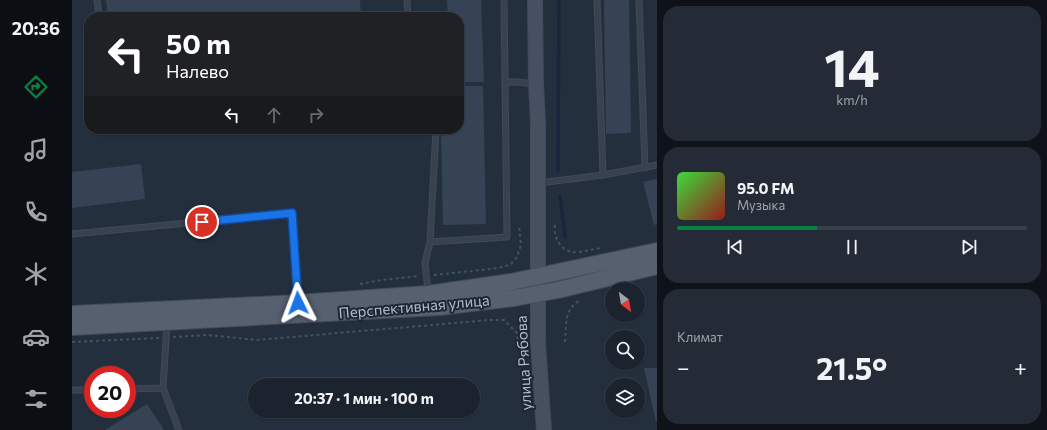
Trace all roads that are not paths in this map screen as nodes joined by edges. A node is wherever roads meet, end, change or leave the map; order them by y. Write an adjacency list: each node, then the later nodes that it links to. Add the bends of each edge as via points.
1 (97, 0): 7 (lane)
2 (407, 0): 8 (lane)
3 (504, 0): 9 (lane)
4 (535, 0): 10 (main road, улица Рябова)
5 (597, 0): 14 (lane)
6 (639, 0): 13 (lane)
7 (98, 12)
8 (408, 12)
9 (505, 82): 10 (lane); 17 (lane, via 507,237)
10 (536, 84): 15 (main road, улица Рябова)
11 (436, 134): 17 (lane)
12 (657, 165): 13 (lane)
13 (645, 168): 14 (lane)
14 (603, 175): 15 (lane)
15 (538, 183): 20 (main road, улица Рябова)
16 (72, 234): 23 (lane, via 292,213)
17 (430, 242): 21 (lane, via 425,263)
18 (657, 251): 20 (main road, Перспективная улица)
19 (657, 266): 22 (main road, Перспективная улица)
20 (538, 276): 21 (main road, Перспективная улица); 22 (main road, улица Рябова)
21 (428, 294): 23 (main road, Перспективная улица)
22 (538, 294): 26 (main road, Перспективная улица, via 439,307); 32 (main road, улица Рябова, via 538,343)
23 (298, 303): 24 (main road, Перспективная улица)
24 (72, 314)
25 (72, 327): 26 (main road, Перспективная улица)
26 (167, 330): 27 (lane)
27 (163, 388): 28 (lane); 31 (lane)
28 (136, 389)
29 (72, 390): 30 (lane)
30 (84, 390)
31 (180, 430)
32 (544, 430)

